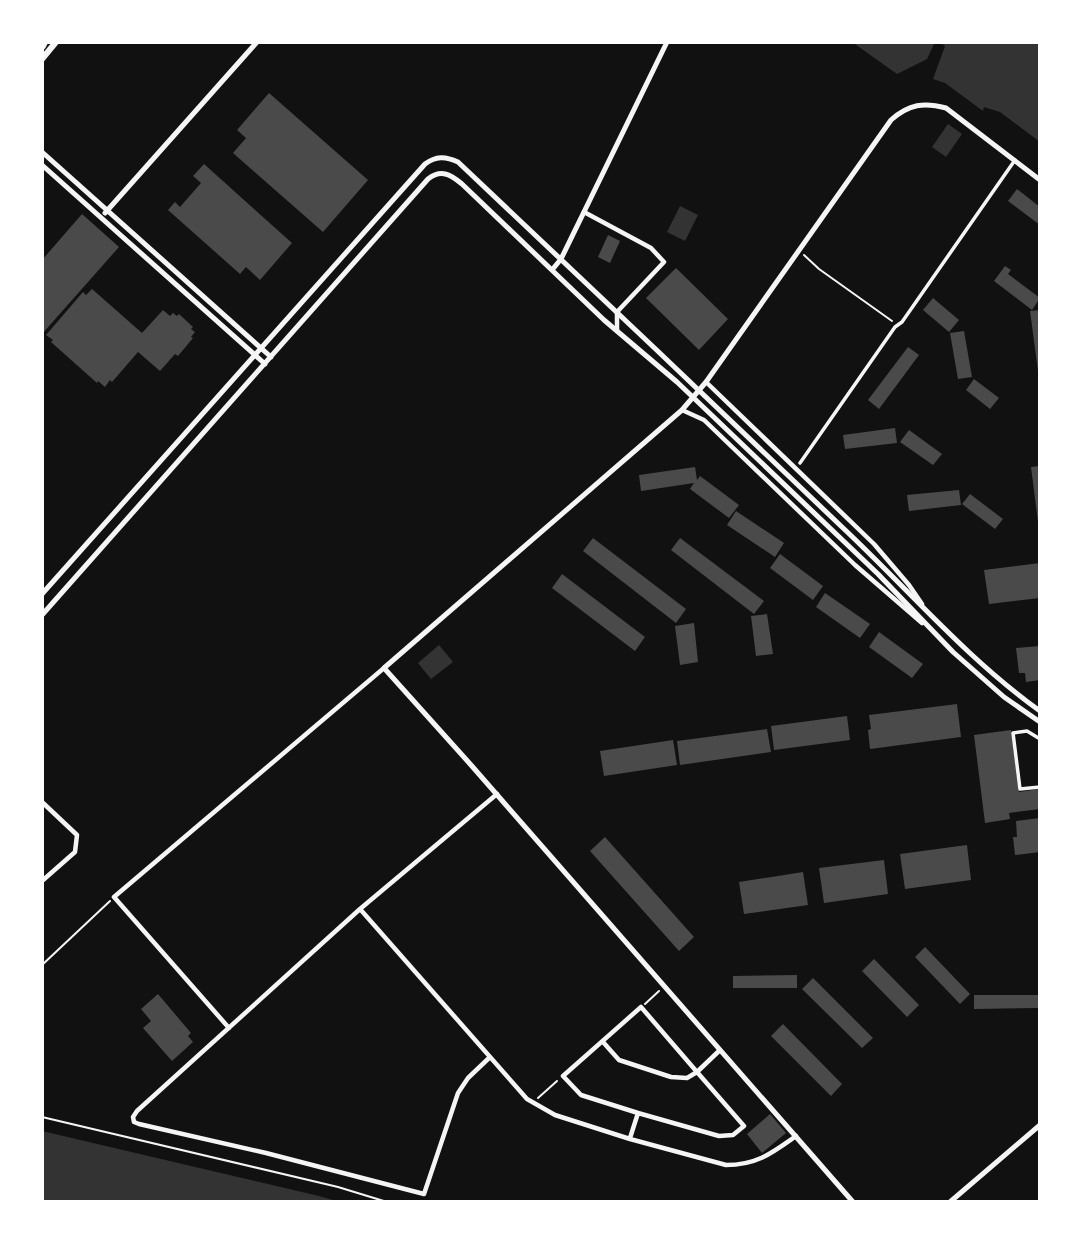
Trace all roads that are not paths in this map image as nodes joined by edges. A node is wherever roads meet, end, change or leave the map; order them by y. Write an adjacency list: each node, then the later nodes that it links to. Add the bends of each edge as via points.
1 (56, 42): 4 (main road)
2 (257, 42): 9 (street)
3 (667, 42): 10 (street)
4 (42, 59)
5 (42, 152): 9 (street)
6 (1015, 160): 8 (street); 20 (street, via 946,108 931,104 901,112); 22 (street)
7 (42, 165): 11 (street)
8 (1040, 180)
9 (107, 211): 11 (street); 16 (street)
10 (583, 212): 12 (street); 14 (street, via 650,248 664,262)
11 (101, 218): 17 (street)
12 (561, 258): 13 (street); 14 (street); 16 (street, via 458,162 447,157 432,159)
13 (552, 271): 15 (street); 18 (street, via 453,176 435,174)
14 (617, 312): 15 (street); 24 (street)
15 (617, 330): 26 (street, via 878,573)
16 (260, 348): 17 (street); 18 (street)
17 (255, 354): 19 (street); 23 (street)
18 (271, 357): 19 (street)
19 (265, 364): 25 (street)
20 (706, 382): 21 (street); 24 (street, via 874,544)
21 (682, 410): 26 (street, via 704,420); 27 (street)
22 (800, 463)
23 (42, 594)
24 (928, 612): 28 (street)
25 (42, 615)
26 (933, 633): 29 (street, via 1004,697)
27 (384, 668): 32 (street); 36 (street, via 114,897)
28 (1040, 711)
29 (1040, 722)
30 (1040, 739): 31 (street, via 1027,730 1013,733 1020,789)
31 (1040, 787)
32 (497, 794): 35 (street); 38 (street)
33 (42, 802): 34 (street, via 77,835 75,852)
34 (42, 881)
35 (360, 909): 36 (street); 39 (street)
36 (229, 1028): 39 (street, via 136,1111 134,1122 424,1194 458,1093)
37 (603, 1042): 40 (street, via 619,1060 671,1077 687,1078); 40 (street, via 641,1007); 41 (street, via 563,1076 581,1094)
38 (720, 1049): 40 (street); 43 (street)
39 (489, 1058): 44 (street, via 527,1099 555,1115)
40 (697, 1072): 41 (street, via 744,1126 733,1135 719,1136)
41 (638, 1113): 44 (street)
42 (1039, 1126): 46 (street)
43 (797, 1136): 44 (street, via 766,1157 741,1165); 45 (street)
44 (630, 1139)
45 (853, 1202)
46 (950, 1202)

